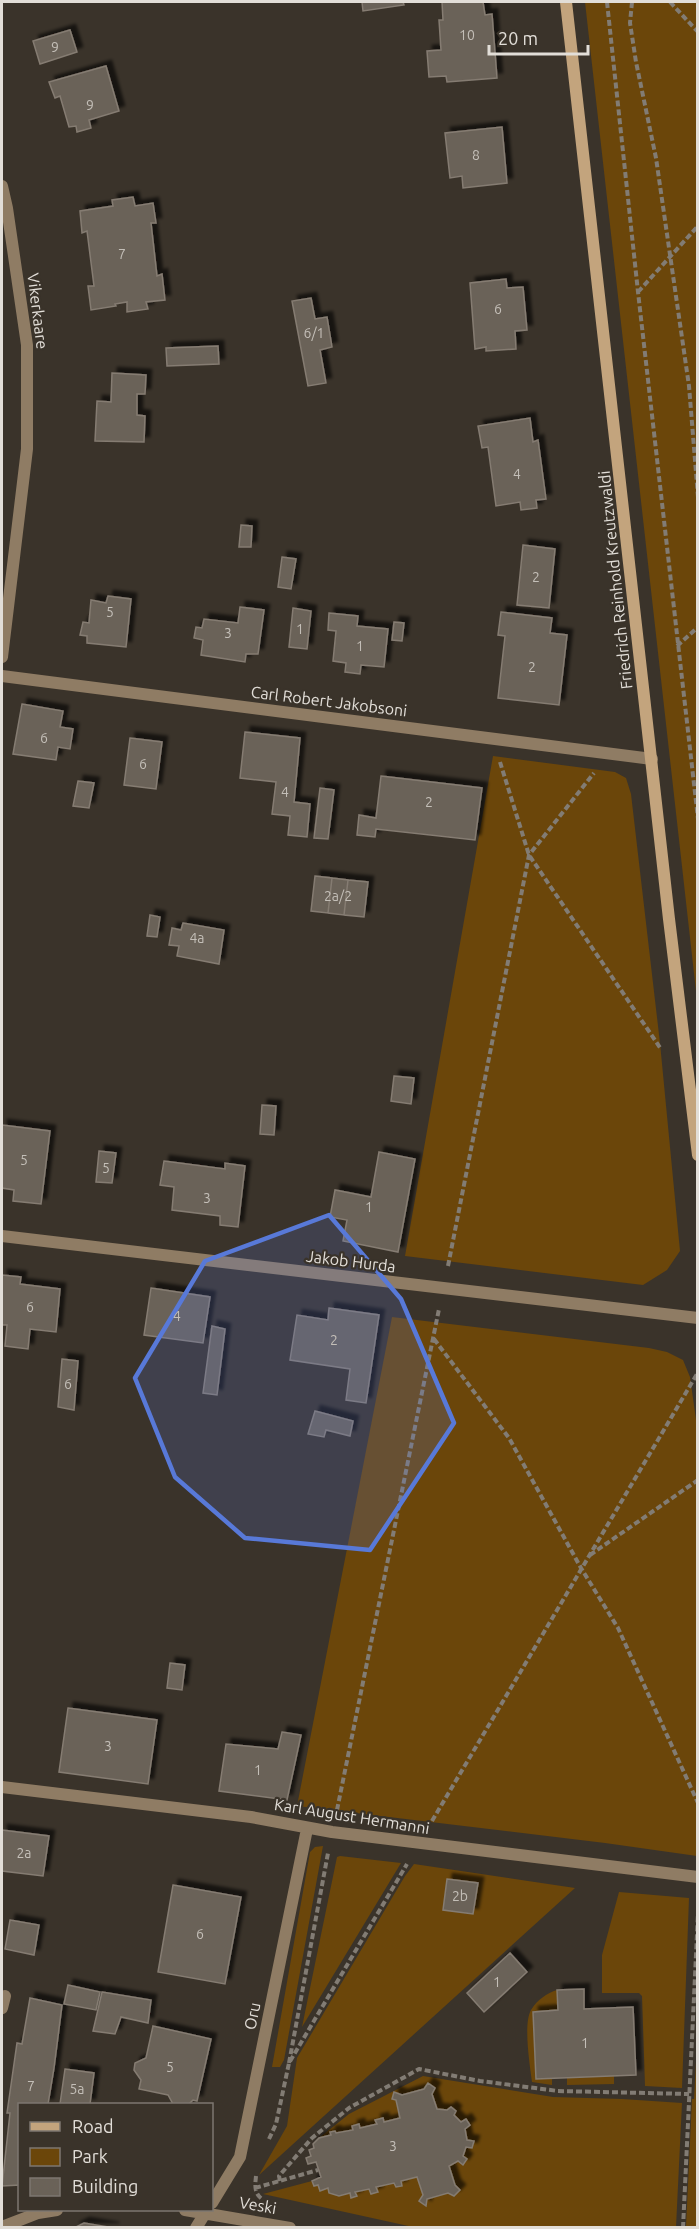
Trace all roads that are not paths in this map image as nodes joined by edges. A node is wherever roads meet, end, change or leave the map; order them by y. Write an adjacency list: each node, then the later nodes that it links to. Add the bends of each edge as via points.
1 (566, 2): 5 (main road, Friedrich Reinhold Kreutzwaldi)
2 (2, 186): 3 (street, Vikerkaare, via 27,345 27,437)
3 (2, 657)
4 (2, 676): 5 (street, Carl Robert Jakobsoni)
5 (652, 759): 6 (main road, Friedrich Reinhold Kreutzwaldi)
6 (698, 1155)
7 (2, 1236): 8 (street, Jakob Hurda)
8 (698, 1318)
9 (2, 1787): 10 (street, Karl August Hermanni, via 251,1817)
10 (308, 1828): 11 (street, Karl August Hermanni); 12 (street, Oru, via 240,2157)
11 (698, 1878)
12 (213, 2200)
13 (213, 2209): 18 (street, Veski)
14 (51, 2211): 16 (street)
15 (206, 2211): 17 (street, Oru)
16 (2, 2227)
17 (196, 2228)
18 (290, 2228)

